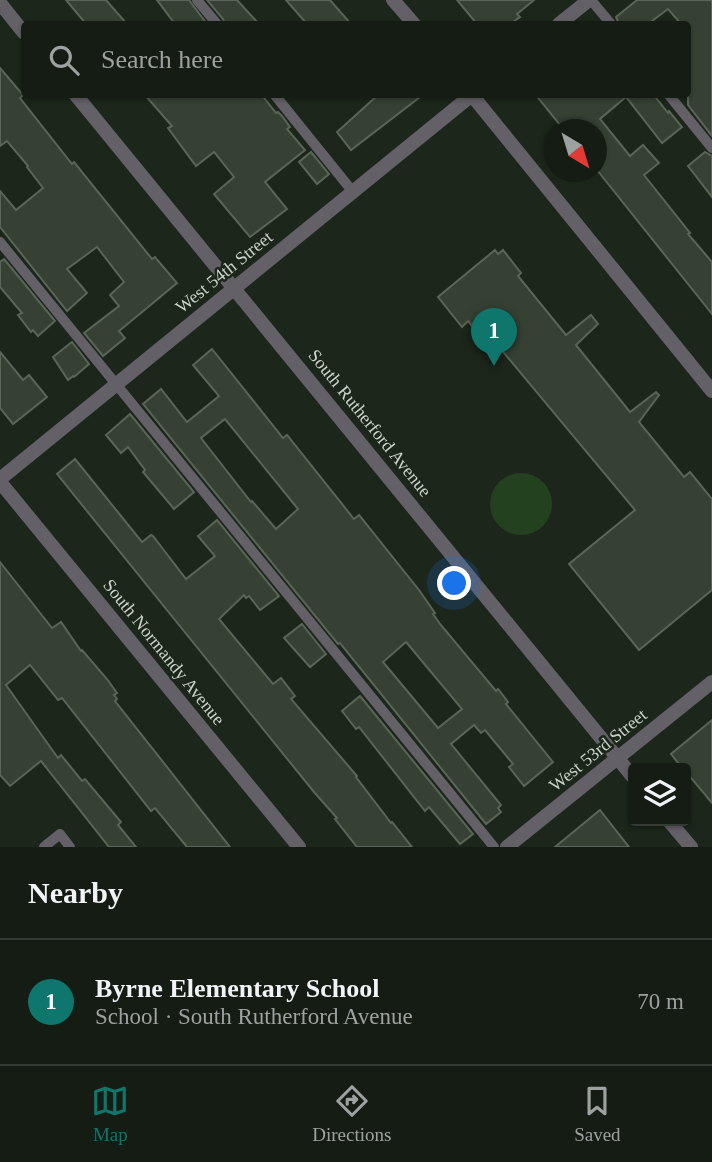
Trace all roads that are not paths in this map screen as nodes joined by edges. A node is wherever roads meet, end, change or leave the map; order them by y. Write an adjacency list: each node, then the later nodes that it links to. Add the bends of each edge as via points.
1 (197, 0): 5 (lane)
2 (393, 0): 6 (street)
3 (590, 0): 7 (street); 8 (lane)
4 (0, 4): 9 (street)
5 (214, 21)
6 (411, 21)
7 (563, 21)
8 (608, 21)
9 (21, 29)
10 (78, 98): 18 (street, South Rutherford Avenue)
11 (277, 98): 16 (lane)
12 (468, 98): 16 (street, West 54th Street)
13 (474, 98): 20 (street)
14 (671, 98): 15 (lane)
15 (712, 148)
16 (353, 192): 18 (street, West 54th Street)
17 (0, 242): 19 (lane)
18 (235, 288): 19 (street, West 54th Street); 23 (street, South Rutherford Avenue)
19 (116, 384): 21 (street, West 54th Street); 29 (lane)
20 (712, 391)
21 (0, 480): 28 (street, South Normandy Avenue)
22 (712, 682): 23 (street, West 53rd Street)
23 (618, 758): 24 (street, South Rutherford Avenue); 30 (street, West 53rd Street)
24 (628, 770)
25 (673, 826): 31 (street)
26 (44, 847): 27 (lane, via 60,835)
27 (70, 847)
28 (299, 847)
29 (494, 847)
30 (507, 847)
31 (691, 847)

